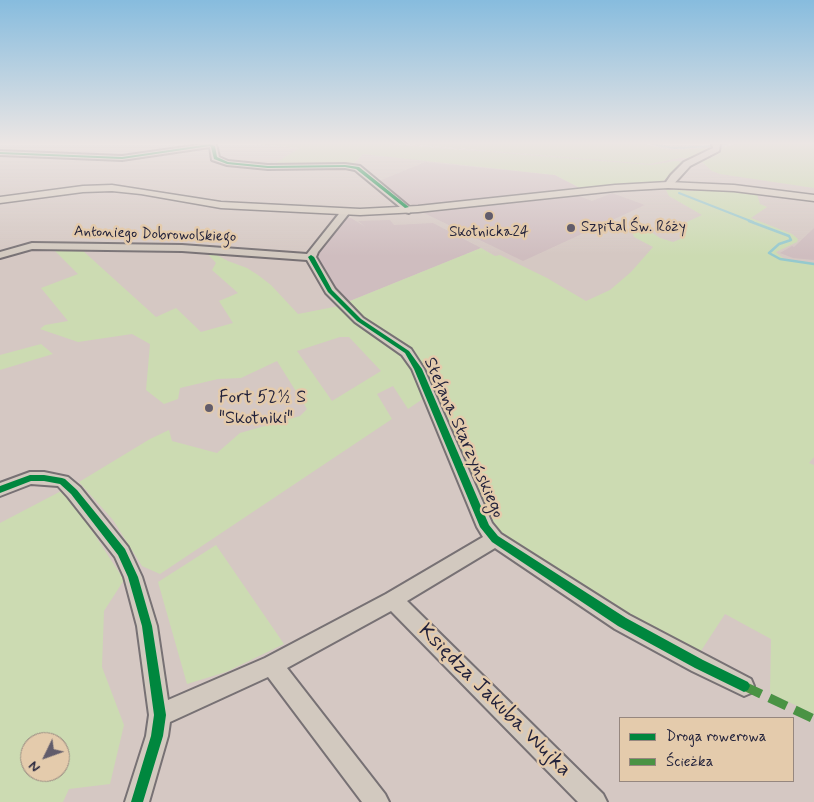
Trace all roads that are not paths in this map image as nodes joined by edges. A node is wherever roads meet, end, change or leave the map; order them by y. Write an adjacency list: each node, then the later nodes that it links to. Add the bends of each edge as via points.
1 (374, 181): 6 (street)
2 (671, 181): 3 (street)
3 (668, 185): 4 (main road, via 734,188); 6 (main road)
4 (814, 198)
5 (0, 200): 7 (main road, via 112,188 221,205)
6 (409, 210): 7 (main road)
7 (345, 212): 9 (street)
8 (0, 255): 9 (street, Antoniego Dobrowolskiego, via 32,246 182,248)
9 (311, 256): 11 (street, Stefana Starzyńskiego, via 330,291 359,320 407,352 418,370 485,527)
10 (0, 490): 15 (street, via 30,478 62,481 122,552 147,626)
11 (495, 539): 12 (street); 14 (street, Stefana Starzyńskiego, via 622,622)
12 (393, 600): 13 (street); 18 (street, Księdza Jakuba Wujka)
13 (272, 665): 15 (street); 17 (street)
14 (744, 686)
15 (160, 715): 16 (street)
16 (137, 802)
17 (377, 802)
18 (595, 802)

